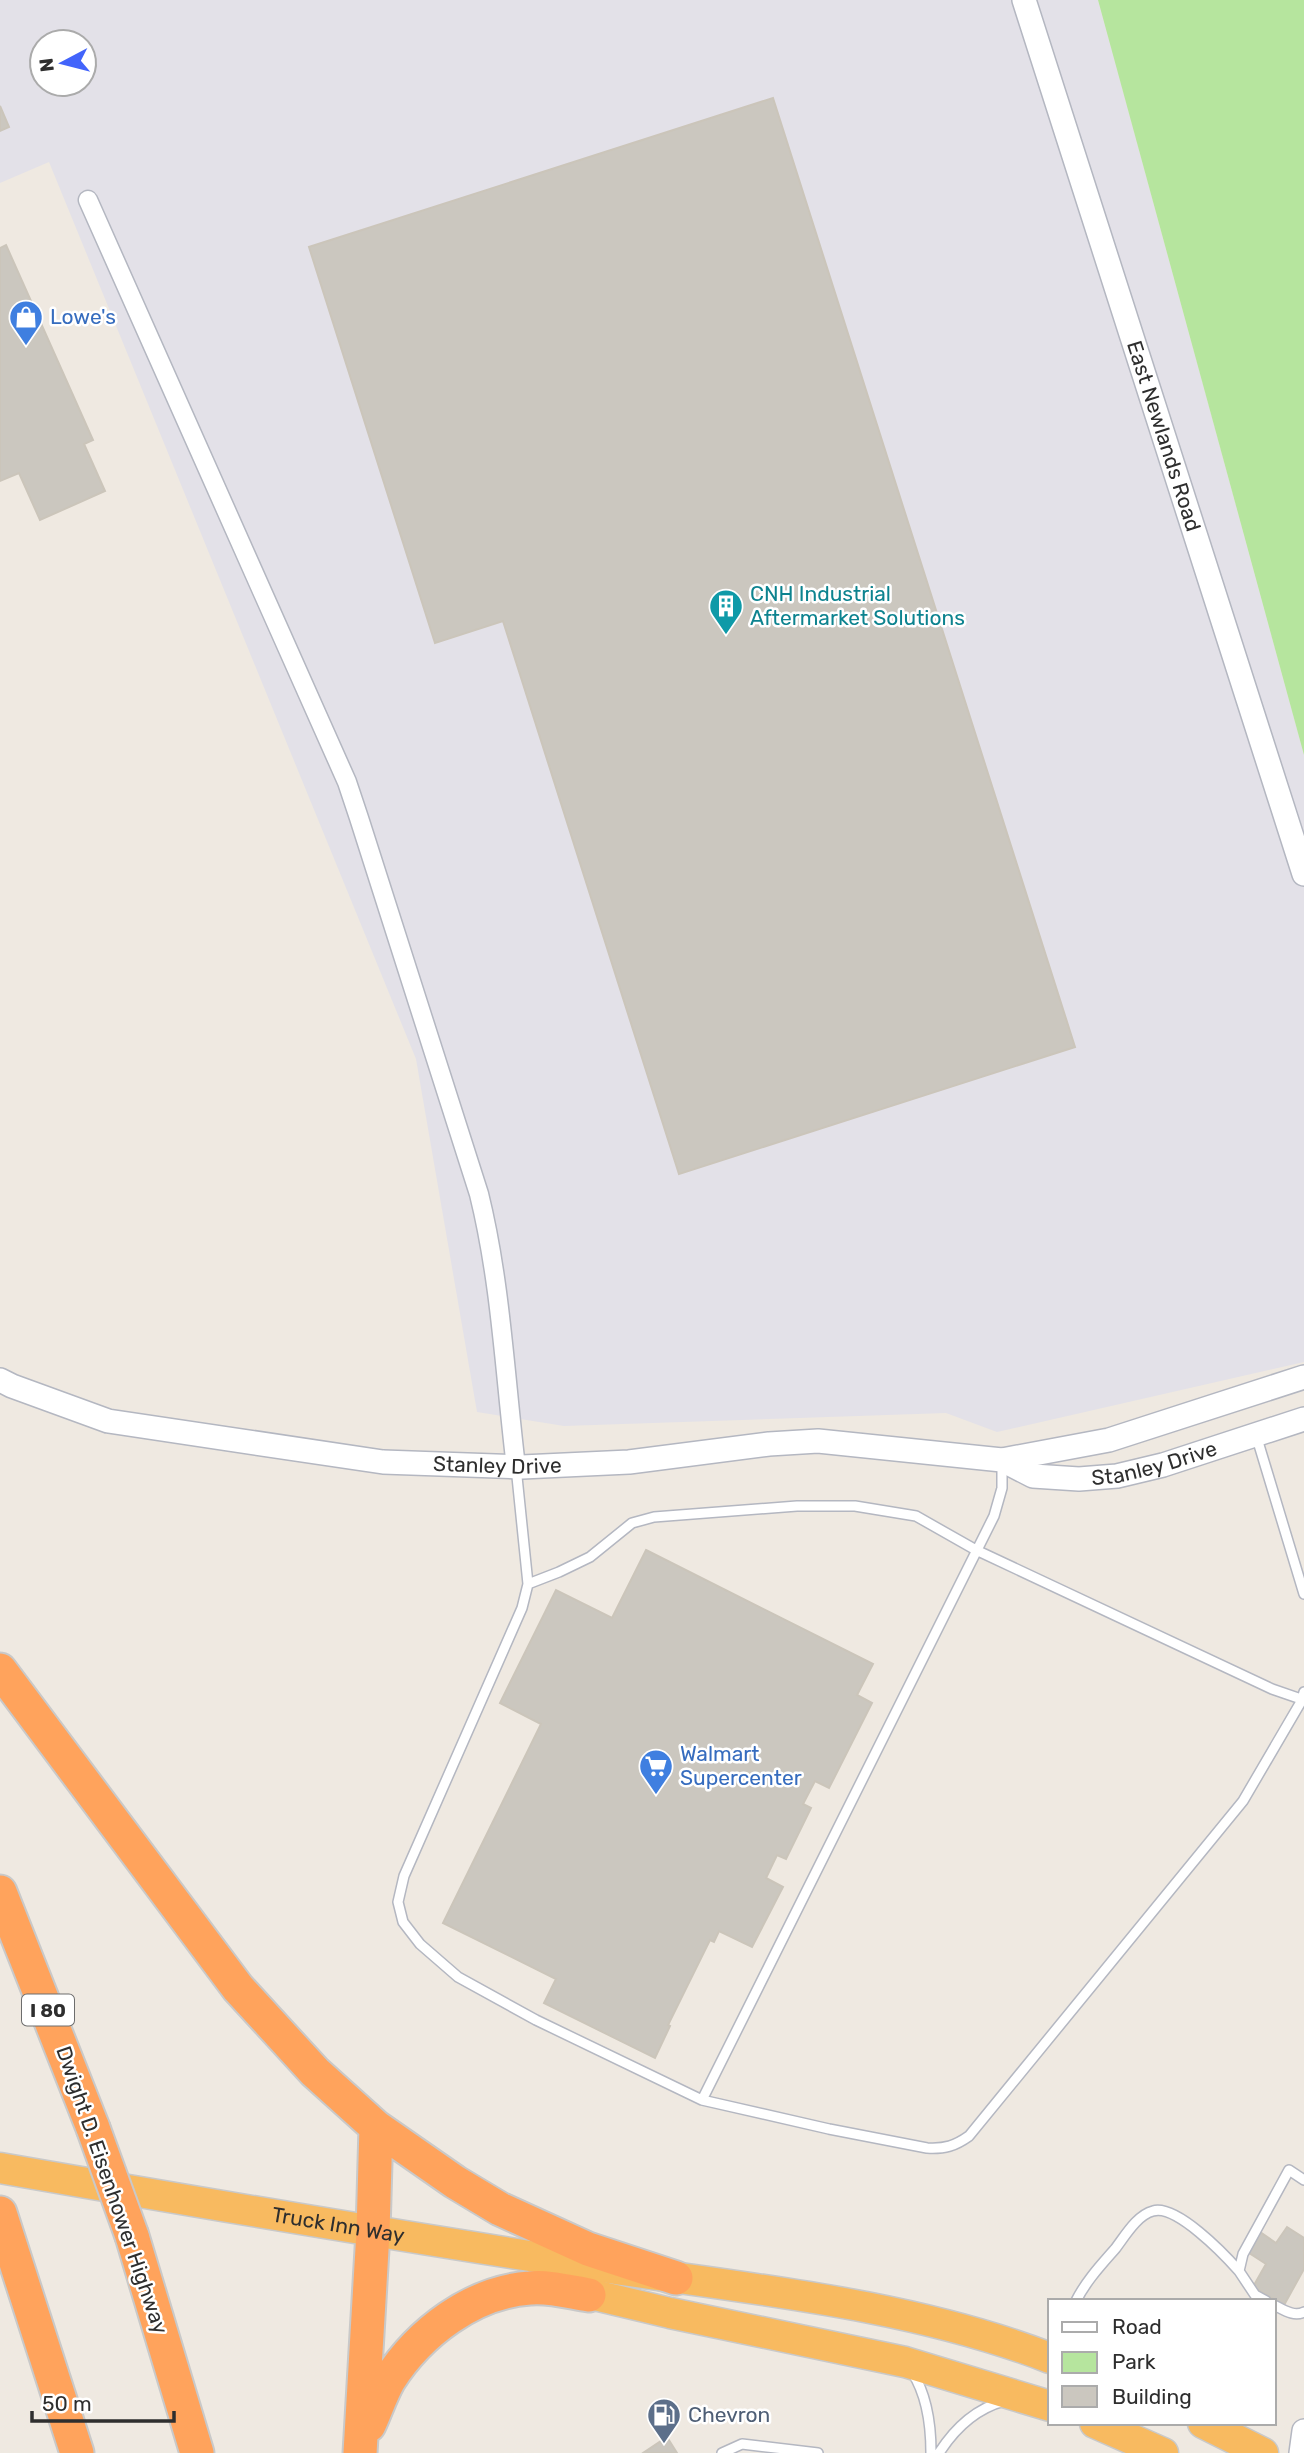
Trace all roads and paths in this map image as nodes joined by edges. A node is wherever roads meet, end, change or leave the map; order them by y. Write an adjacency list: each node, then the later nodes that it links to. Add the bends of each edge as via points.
1 (1024, 0): 3 (street, East Newlands Road)
2 (88, 200): 9 (street, via 359,818 482,1206)
3 (1304, 874)
4 (1304, 1377): 8 (street, Stanley Drive, via 1120,1437)
5 (0, 1380): 9 (street, Stanley Drive, via 108,1421 383,1462)
6 (1304, 1419): 7 (street, Stanley Drive)
7 (1256, 1435): 8 (street, Stanley Drive, via 1138,1472 1096,1479 1033,1476); 11 (lane)
8 (1002, 1460): 9 (street, Stanley Drive, via 818,1441 594,1465); 10 (lane, via 1002,1488 994,1516)
9 (516, 1467): 12 (lane)
10 (976, 1550): 12 (lane, via 916,1516 855,1506 783,1507 654,1517 632,1523 590,1556); 15 (lane, via 1272,1689); 17 (lane)
11 (1302, 1579): 13 (lane)
12 (528, 1584): 17 (lane, via 522,1608 404,1876 398,1902 403,1922 420,1944 458,1977 536,2020)
13 (1304, 1594)
14 (0, 1670): 18 (highway, via 238,1988 315,2072)
15 (1303, 1697): 17 (lane, via 1243,1801 957,2145 927,2148)
16 (0, 1892): 39 (highway, Dwight D. Eisenhower Highway / I 80, bridge, via 132,2236)
17 (702, 2099)
18 (376, 2127): 22 (highway); 24 (highway, via 500,2209 588,2249)
19 (0, 2168): 22 (highway, Truck Inn Way)
20 (1304, 2180): 23 (lane, via 1289,2170 1243,2254)
21 (1, 2217): 38 (highway)
22 (373, 2232): 24 (highway, Truck Inn Way); 25 (highway); 37 (highway)
23 (1239, 2271): 26 (lane, via 1181,2218 1155,2210 1134,2226); 27 (lane)
24 (676, 2278): 30 (highway, Truck Inn Way, via 890,2313 971,2332)
25 (589, 2295): 31 (highway); 37 (highway, via 530,2288 480,2300 454,2314 418,2343 389,2381)
26 (1077, 2299)
27 (1262, 2299)
28 (1276, 2306): 29 (lane, via 1289,2313)
29 (1304, 2312)
30 (1048, 2357)
31 (905, 2362): 32 (highway); 42 (lane, via 923,2398)
32 (1022, 2397): 33 (highway); 43 (lane, via 978,2410)
33 (1048, 2405)
34 (1100, 2425): 44 (highway)
35 (1207, 2425): 45 (highway)
36 (1304, 2431): 46 (street)
37 (361, 2446)
38 (77, 2453)
39 (197, 2453)
40 (722, 2453): 41 (lane, via 742,2444)
41 (818, 2453)
42 (931, 2453)
43 (939, 2453)
44 (1163, 2453)
45 (1263, 2453)
46 (1301, 2453)

